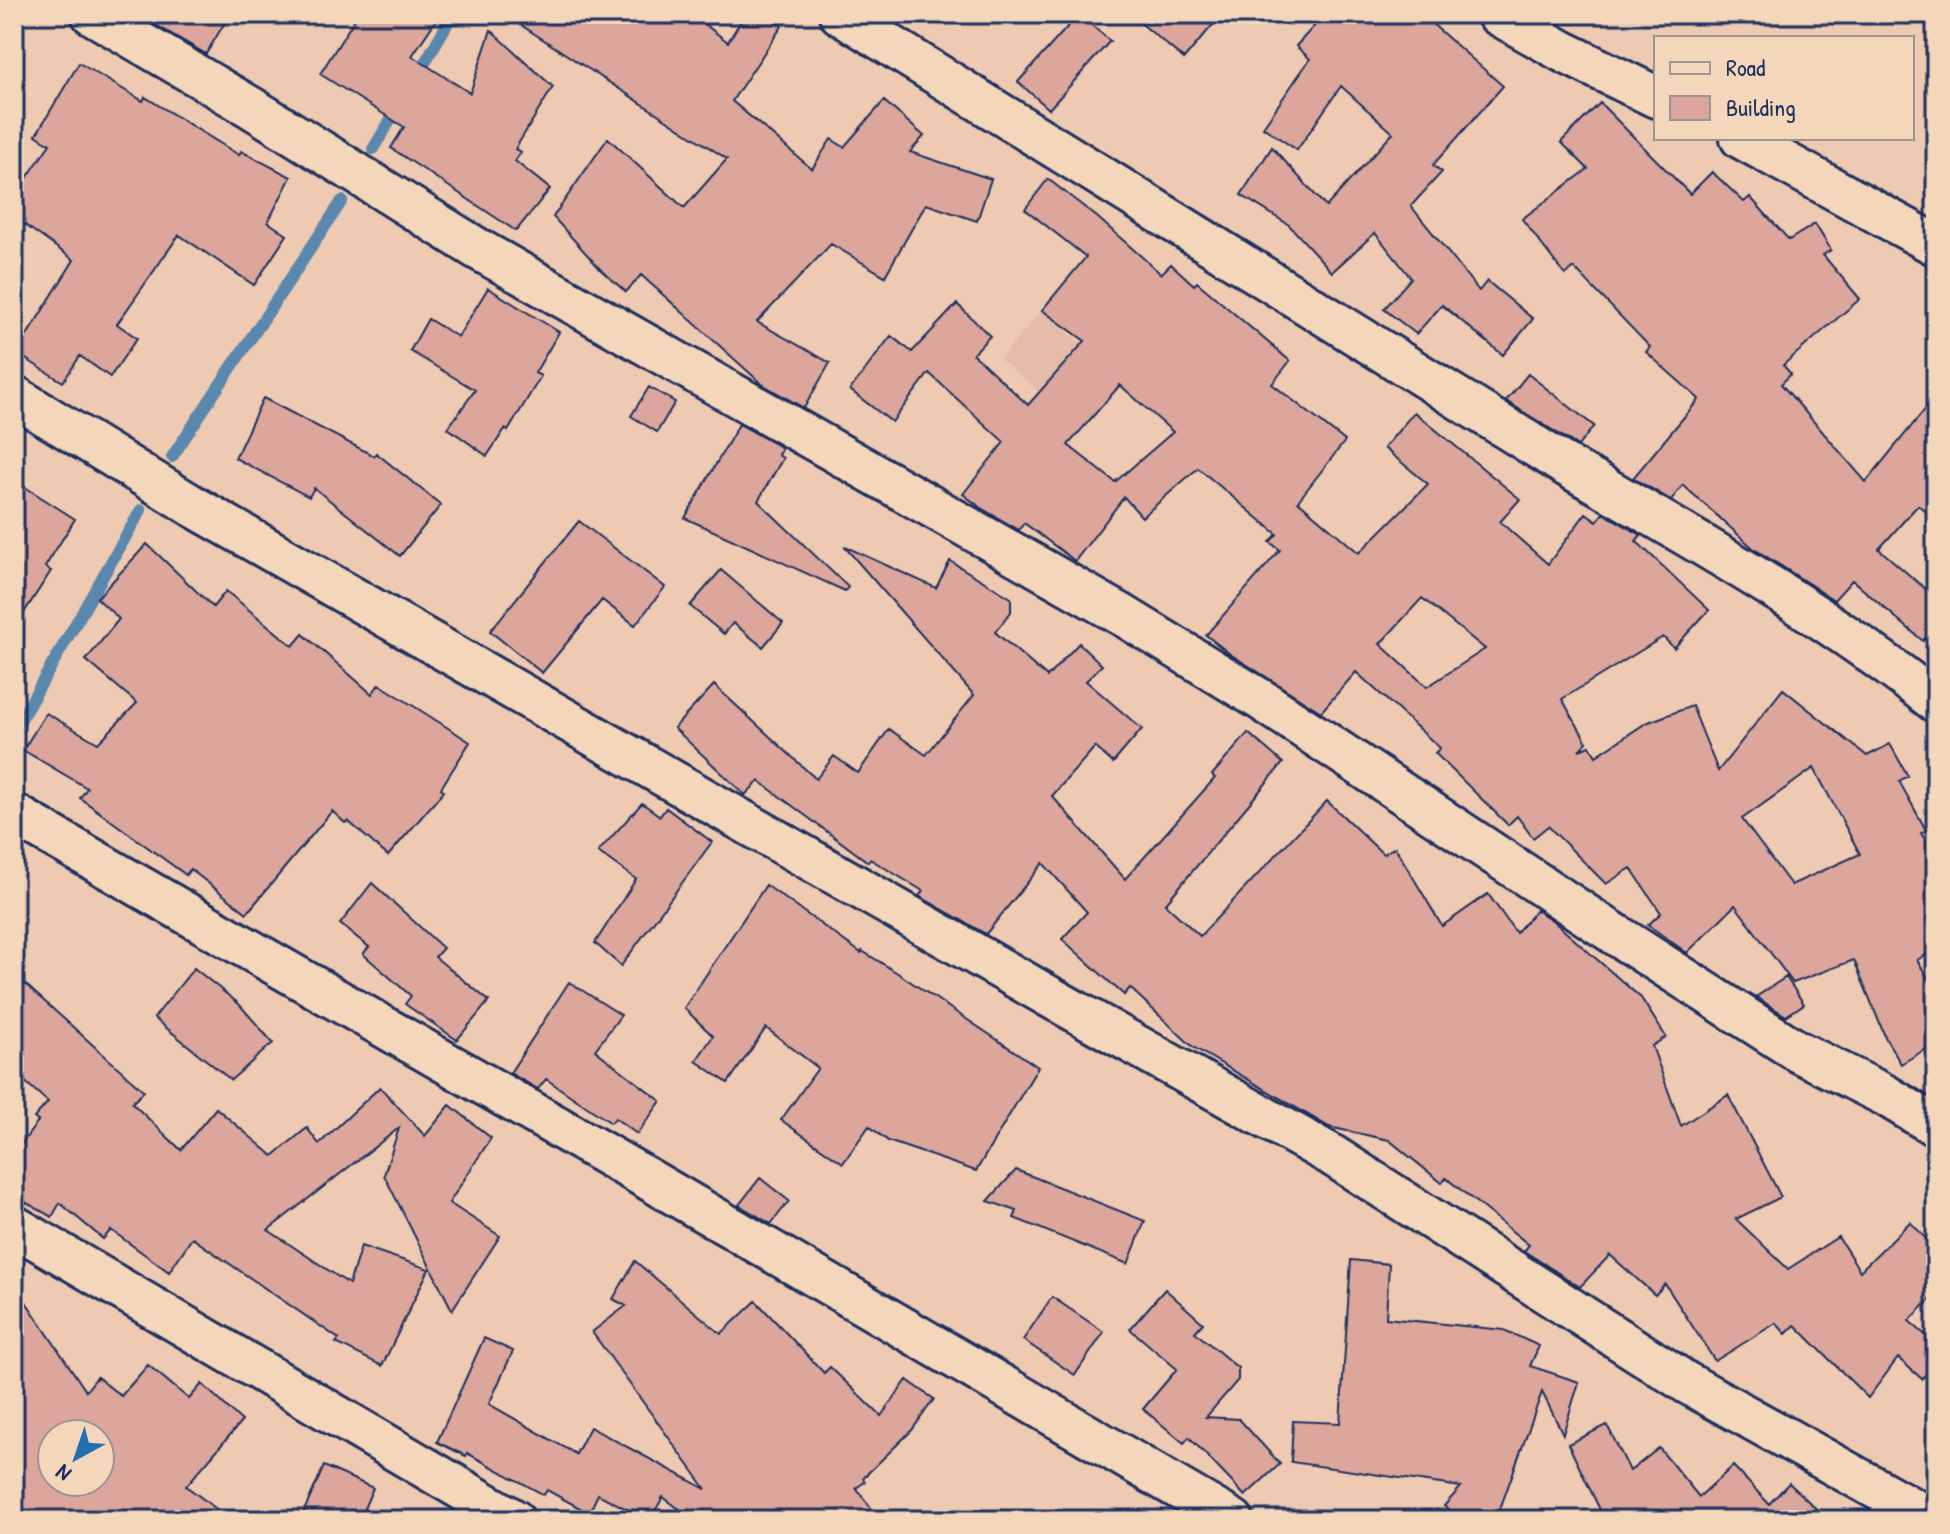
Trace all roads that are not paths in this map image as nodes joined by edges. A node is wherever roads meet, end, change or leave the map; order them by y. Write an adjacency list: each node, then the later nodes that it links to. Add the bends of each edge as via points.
1 (92, 14): 10 (street, via 476,248 1124,616 1263,701 1797,1051)
2 (840, 14): 8 (street, via 1784,596)
3 (1497, 14): 4 (street)
4 (1654, 96)
5 (1745, 140): 6 (street)
6 (1936, 245)
7 (14, 396): 14 (street, via 193,506 1330,1154 1687,1383)
8 (1936, 702)
9 (14, 814): 13 (street)
10 (1936, 1126)
11 (14, 1226): 12 (street)
12 (514, 1520)
13 (1233, 1520)
14 (1933, 1520)

